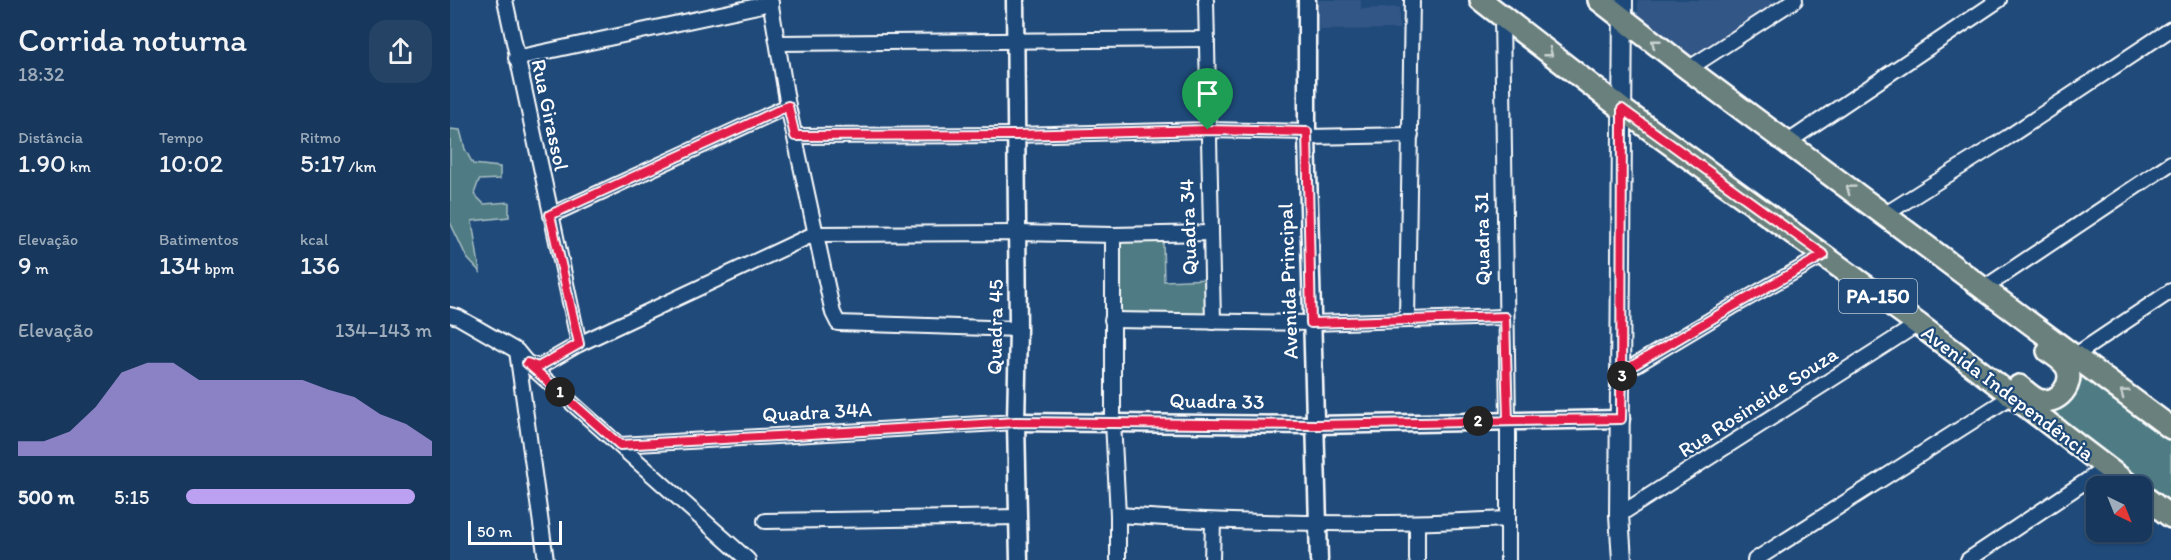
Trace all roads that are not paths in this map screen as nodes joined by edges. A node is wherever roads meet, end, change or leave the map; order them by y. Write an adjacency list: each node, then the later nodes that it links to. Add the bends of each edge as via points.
1 (505, 0): 17 (street, Rua Girassol)
2 (1015, 0): 15 (street, Quadra 45)
3 (1206, 0): 14 (street, Quadra 34)
4 (1306, 0): 22 (street, Avenida Principal)
5 (1412, 0): 24 (street)
6 (1480, 0): 12 (main road, Avenida Independência / PA-150)
7 (1599, 0): 11 (main road)
8 (1795, 0): 18 (street)
9 (1999, 0): 26 (street)
10 (770, 2): 16 (street); 17 (street)
11 (1623, 9): 18 (main road, one-way to 11); 20 (main road)
12 (1502, 17): 20 (main road, Avenida Independência / PA-150, one-way to 20); 40 (street, Quadra 31)
13 (2171, 29): 29 (street)
14 (1207, 39): 15 (street); 21 (street, Quadra 34)
15 (1015, 40): 16 (street); 23 (street, Quadra 45)
16 (778, 43): 19 (street)
17 (516, 58): 28 (street, Rua Girassol)
18 (1688, 69): 26 (main road)
19 (788, 106): 25 (street); 28 (street)
20 (1622, 109): 35 (main road, Avenida Independência / PA-150); 51 (main road)
21 (1208, 130): 22 (street); 23 (street); 31 (street, Quadra 34)
22 (1307, 134): 24 (street); 44 (street, Avenida Principal)
23 (1015, 135): 25 (street); 30 (street, Quadra 45)
24 (1411, 135): 42 (street)
25 (795, 136): 32 (street)
26 (1788, 142): 29 (main road, one-way to 26)
27 (2171, 163): 36 (street)
28 (550, 215): 47 (street, Rua Girassol)
29 (1884, 215): 34 (main road)
30 (1018, 233): 32 (street); 33 (street); 46 (street, Quadra 45)
31 (1211, 233): 33 (street); 43 (street, Quadra 34)
32 (814, 234): 46 (street, via 838,323); 47 (street)
33 (1113, 235): 41 (street)
34 (1917, 238): 36 (main road); 38 (main road, via 1936,265 2065,364 2067,386 2055,399 2037,399 1920,315)
35 (1824, 255): 38 (main road, Avenida Independência / PA-150); 51 (street)
36 (1984, 288): 49 (main road)
37 (2171, 291): 49 (street)
38 (1885, 301): 45 (main road, Avenida Independência / PA-150)
39 (450, 315): 48 (street)
40 (1505, 317): 42 (street); 54 (street, Quadra 31)
41 (1112, 320): 43 (street); 56 (street)
42 (1407, 320): 44 (street)
43 (1213, 322): 44 (street)
44 (1311, 323): 57 (street, Avenida Principal)
45 (1918, 324): 52 (main road, Avenida Independência / PA-150); 64 (street, Rua Rosineide Souza)
46 (1018, 329): 55 (street, Quadra 45)
47 (579, 344): 50 (street, via 538,367)
48 (517, 351): 50 (street); 72 (street)
49 (2074, 356): 58 (main road, one-way to 49)
50 (527, 363): 59 (street)
51 (1622, 372): 53 (main road)
52 (2012, 396): 60 (main road, Avenida Independência / PA-150); 81 (street)
53 (1621, 419): 54 (street); 64 (main road)
54 (1508, 420): 57 (street, Quadra 33); 67 (street, Quadra 31)
55 (1016, 422): 56 (street); 59 (street, Quadra 34A); 65 (street, Quadra 45)
56 (1113, 422): 57 (street, Quadra 33); 63 (street)
57 (1316, 425): 70 (street, Avenida Principal)
58 (2170, 426)
59 (620, 445): 73 (street)
60 (2107, 467): 61 (main road, Avenida Independência / PA-150); 82 (street)
61 (2118, 476)
62 (2152, 503): 66 (main road)
63 (1118, 515): 69 (street); 75 (street)
64 (1620, 515): 80 (main road)
65 (1019, 517): 68 (street); 74 (street, Quadra 45)
66 (2171, 517)
67 (1507, 519): 71 (street); 79 (street, Quadra 31)
68 (765, 521)
69 (1213, 522): 70 (street); 76 (street)
70 (1319, 523): 71 (street); 77 (street, Avenida Principal)
71 (1417, 523): 78 (street)
72 (546, 560)
73 (748, 560)
74 (1019, 560)
75 (1118, 560)
76 (1212, 560)
77 (1318, 560)
78 (1417, 560)
79 (1508, 560)
80 (1622, 560)
81 (1755, 560)
82 (1968, 560)

